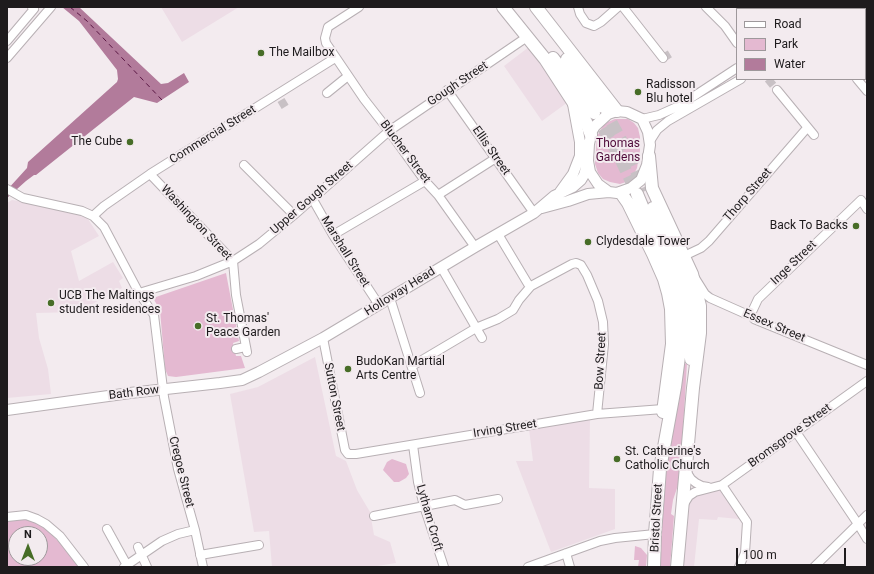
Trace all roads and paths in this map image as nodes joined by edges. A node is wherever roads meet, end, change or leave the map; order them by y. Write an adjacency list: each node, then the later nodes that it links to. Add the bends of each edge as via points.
1 (32, 7): 13 (street, via 34,9)
2 (51, 7): 15 (street)
3 (359, 7): 16 (street, Blucher Street, via 328,27 326,43)
4 (503, 7): 12 (highway)
5 (514, 7): 6 (highway, via 599,110)
6 (528, 7)
7 (536, 7): 27 (highway)
8 (578, 7): 9 (street, via 586,23 594,26)
9 (618, 7)
10 (624, 7): 17 (street)
11 (706, 7): 14 (street)
12 (527, 37): 22 (street, Gough Street); 26 (highway)
13 (7, 41)
14 (736, 42)
15 (7, 58)
16 (335, 58): 19 (street, Blucher Street); 38 (street, Commercial Street, via 279,98)
17 (663, 58)
18 (736, 69): 28 (street, via 679,106)
19 (348, 76): 25 (street); 30 (street, Blucher Street)
20 (739, 80): 33 (street, via 668,122 657,130)
21 (857, 80): 24 (street)
22 (448, 90): 30 (street, Gough Street); 35 (street, Ellis Street)
23 (777, 90): 29 (street)
24 (867, 91)
25 (327, 93)
26 (574, 104): 31 (highway); 41 (main road, via 580,156 573,174)
27 (617, 111): 28 (main road, via 627,112); 31 (main road, via 600,121)
28 (642, 119): 33 (main road)
29 (808, 128): 32 (street); 52 (street, Thorp Street, via 709,241)
30 (389, 131): 39 (street, Blucher Street); 44 (street, Upper Gough Street)
31 (591, 135): 36 (main road)
32 (814, 135)
33 (650, 141): 34 (main road)
34 (649, 156): 42 (main road, via 641,180 631,188); 52 (highway, via 652,188)
35 (496, 158): 43 (street); 46 (street, Ellis Street)
36 (588, 161): 41 (main road, Holloway Head, via 581,180); 42 (main road, via 594,180 602,188)
37 (244, 165): 47 (street)
38 (150, 174): 48 (street, Commercial Street); 53 (street, Washington Street)
39 (425, 181): 43 (street, Blucher Street); 50 (street)
40 (7, 189): 48 (street, via 23,198 82,211)
41 (558, 193): 46 (main road, Holloway Head)
42 (615, 193): 46 (main road, Holloway Head, via 588,194); 72 (highway, via 626,199 644,234 668,293 672,344)
43 (438, 195): 51 (street, Blucher Street)
44 (312, 198): 47 (street, Upper Gough Street); 50 (street, Marshall Street)
45 (867, 209): 60 (street, Inge Street, via 861,200 758,299)
46 (537, 211): 49 (main road, Holloway Head)
47 (294, 215): 53 (street, Upper Gough Street, via 259,244)
48 (93, 216): 57 (street, Cregoe Street, via 104,227)
49 (498, 234): 51 (main road, Holloway Head); 56 (street, via 528,284)
50 (333, 235): 59 (street, Marshall Street)
51 (474, 247): 54 (main road, Holloway Head)
52 (684, 256): 55 (highway)
53 (233, 261): 57 (street, Upper Gough Street, via 196,276); 64 (street, Washington Street, via 236,295 246,349)
54 (440, 267): 58 (main road, Holloway Head); 61 (street)
55 (692, 274): 60 (street, Essex Street, via 710,298); 69 (highway, via 700,306 698,357)
56 (532, 286): 61 (street, via 513,310); 74 (street, Bow Street, via 576,263 581,265 587,275 598,301 603,322 604,344)
57 (139, 293): 70 (street, Cregoe Street, via 154,315)
58 (390, 298): 59 (main road, Holloway Head); 66 (street)
59 (379, 305): 62 (main road, Holloway Head)
60 (751, 314): 65 (street, Essex Street, via 754,319)
61 (476, 328): 63 (street); 66 (street)
62 (323, 338): 67 (main road, Holloway Head); 77 (street, Sutton Street, via 344,450)
63 (482, 338)
64 (236, 350)
65 (867, 365)
66 (412, 366): 71 (street)
67 (259, 372): 70 (main road, Bath Row, via 242,380)
68 (867, 381): 75 (street, Bromsgrove Street)
69 (693, 388): 78 (highway, via 688,292 685,280 641,193 673,280 680,311 680,350); 79 (highway, Bristol Street)
70 (163, 389): 73 (main road, Bath Row); 90 (street, Cregoe Street, via 178,469)
71 (420, 393)
72 (663, 409): 74 (street, Irving Street); 78 (highway)
73 (7, 410)
74 (598, 414): 76 (street, Irving Street)
75 (796, 432): 80 (street, Bromsgrove Street); 88 (street)
76 (413, 445): 77 (street, Irving Street); 83 (street, Lytham Croft)
77 (348, 454)
78 (660, 469): 91 (highway, Bristol Street)
79 (686, 471): 81 (street, via 696,483); 84 (highway, Bristol Street)
80 (722, 485): 81 (street, Bromsgrove Street); 107 (street, via 747,522 745,553)
81 (711, 488): 84 (street, Bromsgrove Street, via 702,489 689,496)
82 (498, 499): 83 (street, via 465,505 455,500)
83 (424, 506): 86 (street); 102 (street, Lytham Croft)
84 (683, 506): 106 (highway, Bristol Street)
85 (867, 515): 88 (street)
86 (374, 516)
87 (7, 517): 99 (street, via 26,516 46,524 60,536)
88 (858, 524): 92 (street); 108 (street)
89 (106, 529): 98 (street)
90 (195, 530): 96 (street, via 162,541); 97 (street, Cregoe Street)
91 (655, 534): 95 (street, via 600,541); 105 (highway, Bristol Street)
92 (867, 539)
93 (259, 545): 97 (street)
94 (138, 547): 96 (street)
95 (566, 553): 103 (street); 104 (street)
96 (142, 555): 98 (street); 100 (street)
97 (200, 555): 101 (street, Cregoe Street)
98 (126, 566)
99 (84, 567)
100 (147, 567)
101 (202, 567)
102 (444, 567)
103 (528, 567)
104 (570, 567)
105 (654, 567)
106 (678, 567)
107 (739, 567)
108 (814, 567)

